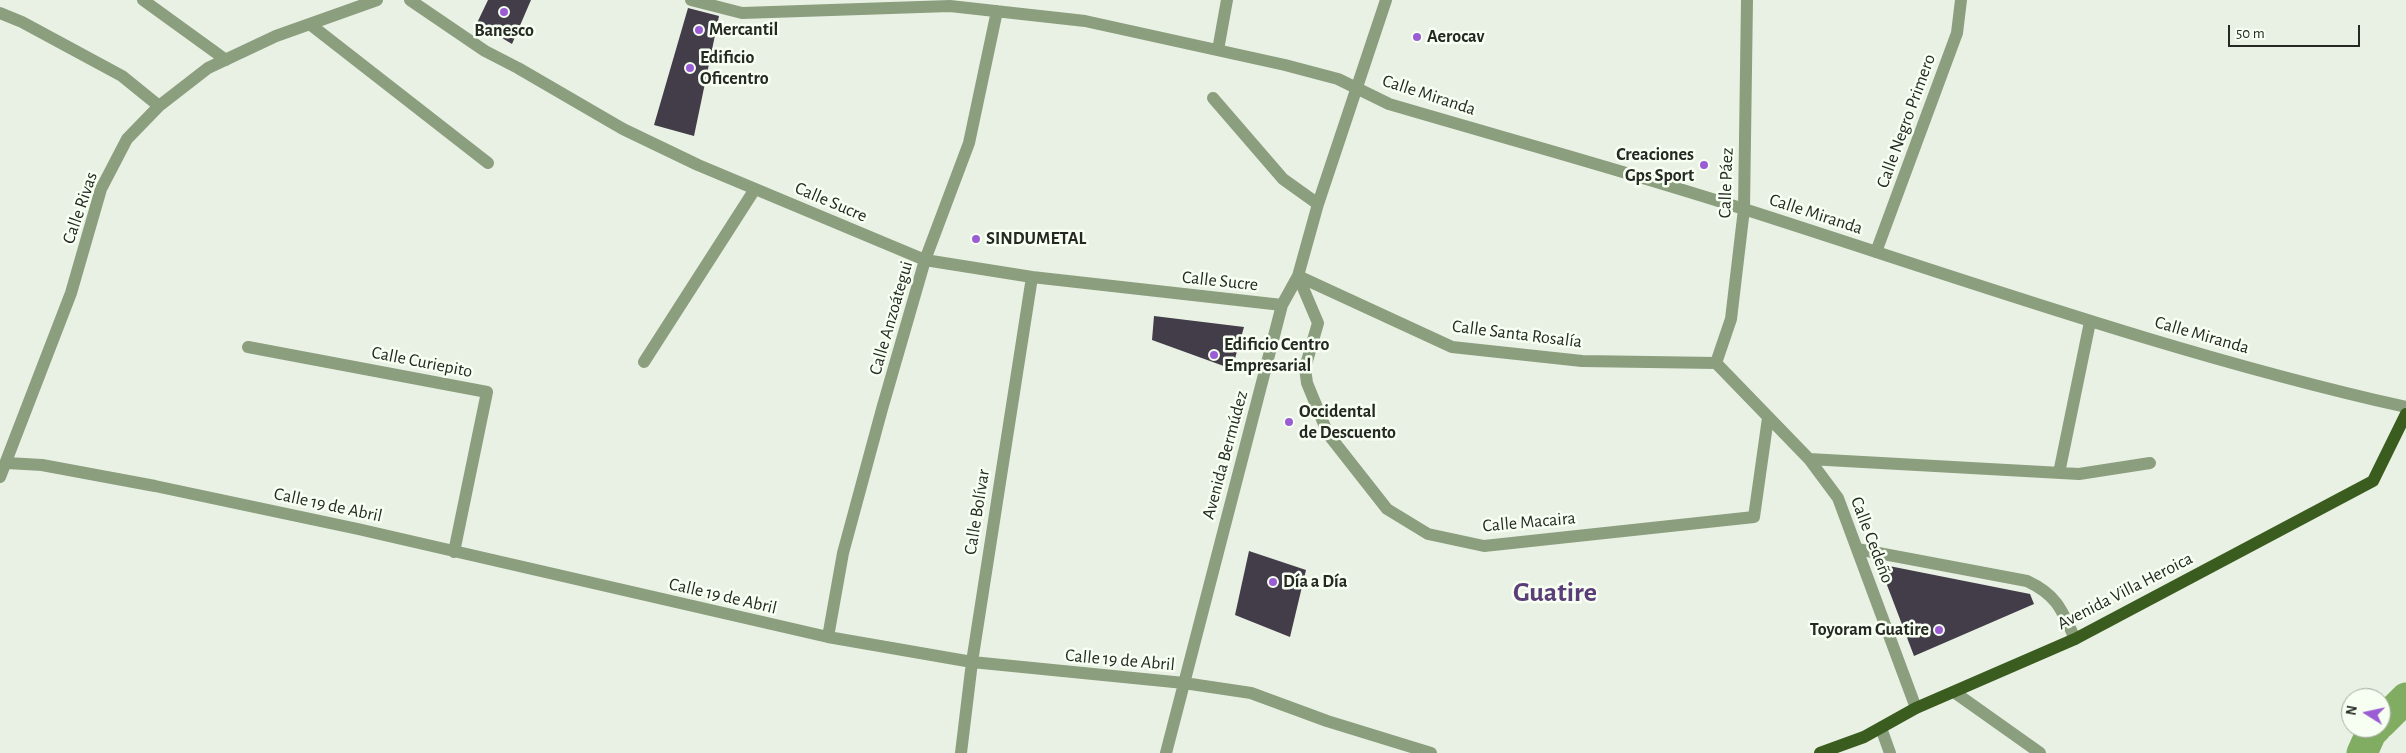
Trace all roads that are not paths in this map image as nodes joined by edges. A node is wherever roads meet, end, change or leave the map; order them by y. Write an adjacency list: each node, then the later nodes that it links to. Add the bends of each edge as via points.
1 (143, 0): 15 (street)
2 (377, 0): 13 (street, Calle Rivas)
3 (410, 0): 20 (street, Calle Sucre, via 485,51 623,129)
4 (691, 0): 10 (street, Calle Miranda, via 742,13)
5 (1227, 0): 14 (street)
6 (1386, 0): 16 (street, Avenida Bermúdez)
7 (1747, 0): 22 (street, Calle Páez)
8 (1961, 0): 23 (street, Calle Negro Primero, via 1957,33)
9 (861, 5): 10 (street, Calle Miranda); 11 (street, Calle Miranda, via 950,6)
10 (796, 6)
11 (997, 11): 14 (street, Calle Miranda, via 1085,22); 24 (street, Calle Anzoátegui, via 969,143)
12 (0, 13): 18 (street, via 122,76)
13 (311, 25): 15 (street, Calle Rivas, via 276,36); 19 (street)
14 (1218, 50): 16 (street, Calle Miranda, via 1338,79)
15 (226, 60): 18 (street, Calle Rivas, via 208,68)
16 (1358, 88): 21 (street, Avenida Bermúdez); 22 (street, Calle Miranda, via 1389,104)
17 (1213, 98): 21 (street, via 1284,179)
18 (159, 106): 35 (street, Calle Rivas, via 127,139 101,189 71,292)
19 (488, 163)
20 (755, 189): 24 (street, Calle Sucre); 30 (street)
21 (1318, 204): 25 (street, Avenida Bermúdez)
22 (1744, 209): 23 (street, Calle Miranda); 31 (street, Calle Páez, via 1731,319)
23 (1876, 252): 28 (street, Calle Miranda)
24 (926, 260): 26 (street, Calle Sucre); 43 (street, Calle Anzoátegui, via 843,553)
25 (1298, 276): 27 (street, Avenida Bermúdez); 31 (street, Calle Santa Rosalía, via 1452,347 1582,361); 34 (street, Calle Macaira, via 1318,323 1305,368 1307,383 1328,434 1387,509 1428,534 1484,546 1754,517)
26 (1032, 277): 27 (street, Calle Sucre); 45 (street, Calle Bolívar)
27 (1282, 305): 46 (street, Avenida Bermúdez)
28 (2090, 322): 32 (street, Calle Miranda, via 2345,394); 39 (street)
29 (248, 347): 42 (street, Calle Curiepito, via 487,392)
30 (644, 362)
31 (1716, 363): 34 (street, Calle Cedeño)
32 (2406, 408)
33 (2406, 414): 44 (main road, Avenida Villa Heroica, via 2373,481)
34 (1768, 418): 36 (street, Calle Cedeño)
35 (6, 448): 38 (street, Calle Rivas)
36 (1809, 459): 39 (street); 41 (street, Calle Cedeño, via 1838,498)
37 (2150, 462): 39 (street, via 2079,474)
38 (7, 463): 40 (street, Calle Rivas); 42 (street, Calle 19 de Abril, via 42,465 155,486)
39 (2059, 473)
40 (0, 478)
41 (1857, 550): 44 (street, via 2028,581 2059,603); 48 (street, Calle Cedeño)
42 (454, 552): 43 (street, Calle 19 de Abril)
43 (828, 637): 45 (street, Calle 19 de Abril)
44 (2075, 638): 47 (main road, Avenida Villa Heroica)
45 (972, 662): 46 (street, Calle 19 de Abril); 50 (street, Calle Bolívar)
46 (1184, 683): 51 (street, Avenida Bermúdez); 52 (street, Calle 19 de Abril, via 1251,693 1327,721)
47 (1954, 692): 48 (main road, Avenida Villa Heroica); 55 (street)
48 (1916, 708): 49 (main road, Avenida Villa Heroica)
49 (1881, 728): 53 (main road, Avenida Villa Heroica); 54 (street)
50 (961, 753)
51 (1166, 753)
52 (1431, 753)
53 (1820, 753)
54 (1890, 753)
55 (2040, 753)

